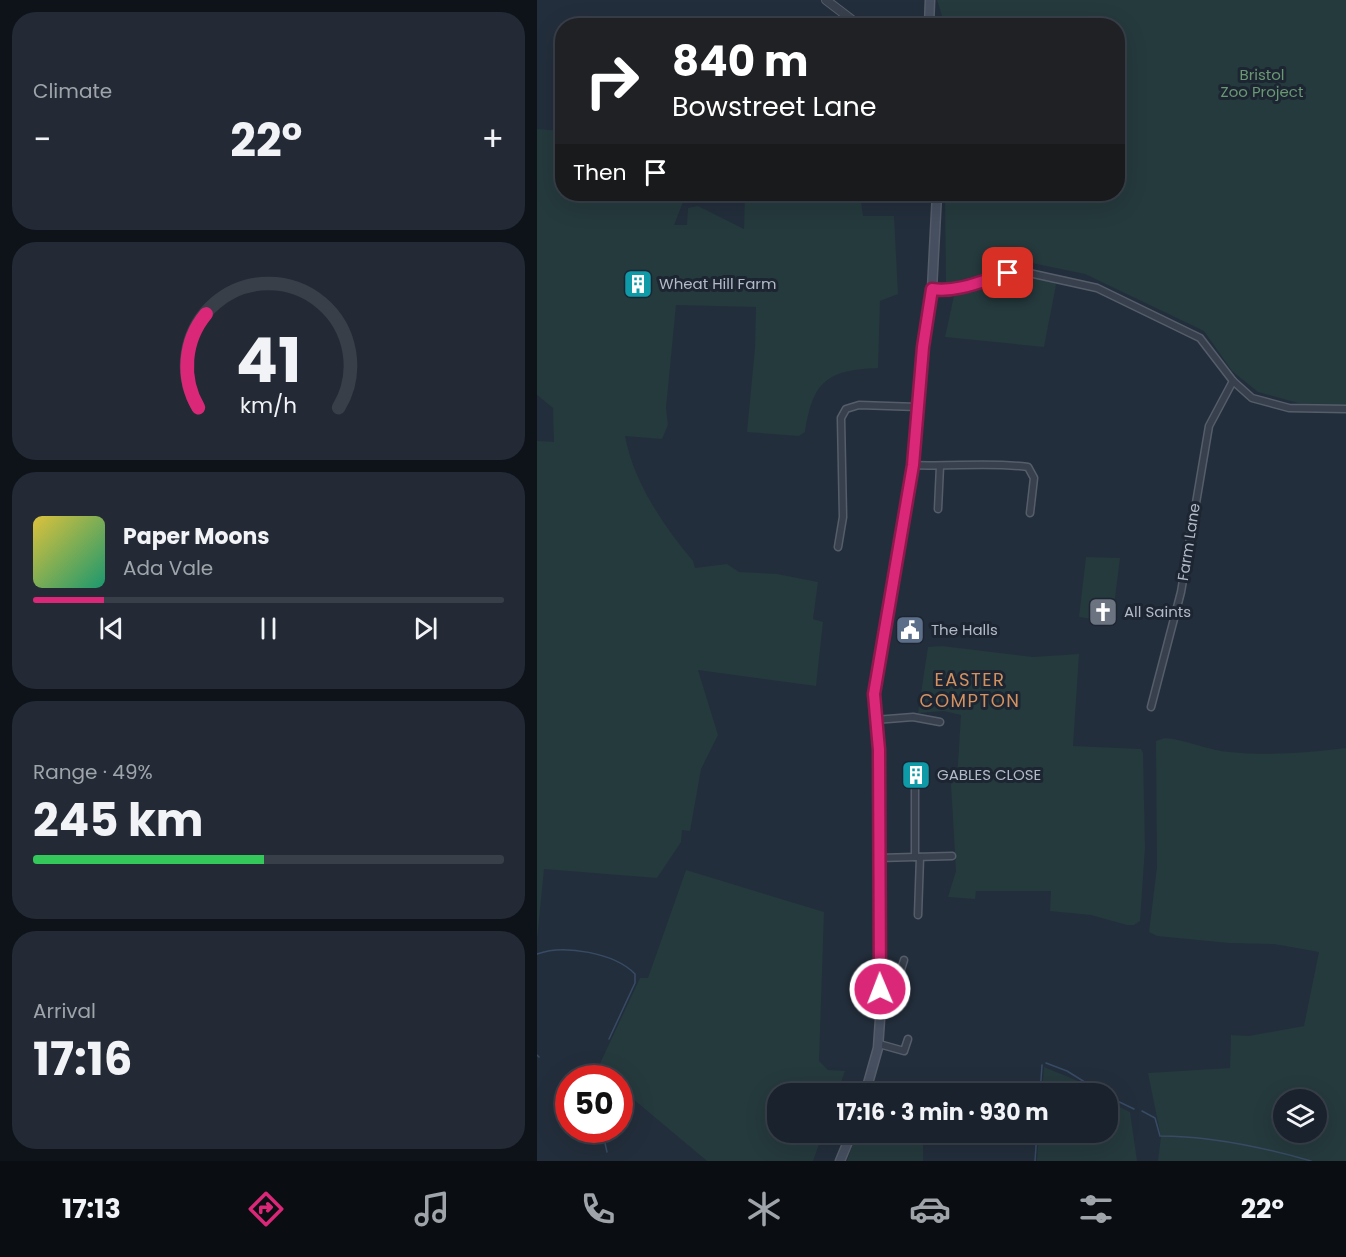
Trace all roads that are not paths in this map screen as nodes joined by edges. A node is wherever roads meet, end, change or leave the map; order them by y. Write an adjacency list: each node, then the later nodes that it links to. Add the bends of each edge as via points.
1 (826, 0): 3 (street)
2 (930, 0): 4 (main road)
3 (850, 18)
4 (929, 18)
5 (937, 201): 6 (main road)
6 (932, 289): 7 (street, via 968,286 1020,271 1097,288 1200,338); 8 (main road)
7 (1233, 381): 9 (street, via 1252,398 1276,406); 15 (street, Farm Lane, via 1209,426 1181,592)
8 (918, 407): 10 (main road); 14 (street, via 859,405 844,412 843,518)
9 (1346, 409)
10 (913, 465): 11 (street); 16 (main road, via 876,678)
11 (940, 466): 12 (street, via 990,463 1028,467 1034,478 1031,509); 13 (street)
12 (1040, 507)
13 (938, 509)
14 (838, 547)
15 (1151, 707)
16 (875, 720): 17 (street, via 913,717); 21 (main road, via 879,750)
17 (940, 722)
18 (915, 782): 20 (street)
19 (952, 856): 20 (street)
20 (918, 857): 21 (street); 23 (street)
21 (878, 858): 26 (main road)
22 (910, 903): 23 (street)
23 (918, 903): 24 (street)
24 (918, 915)
25 (904, 960): 26 (street, via 895,989)
26 (880, 989): 28 (main road)
27 (908, 1039): 28 (street, via 904,1051)
28 (879, 1044): 29 (main road)
29 (868, 1083)
30 (847, 1143): 31 (main road)
31 (840, 1161)

